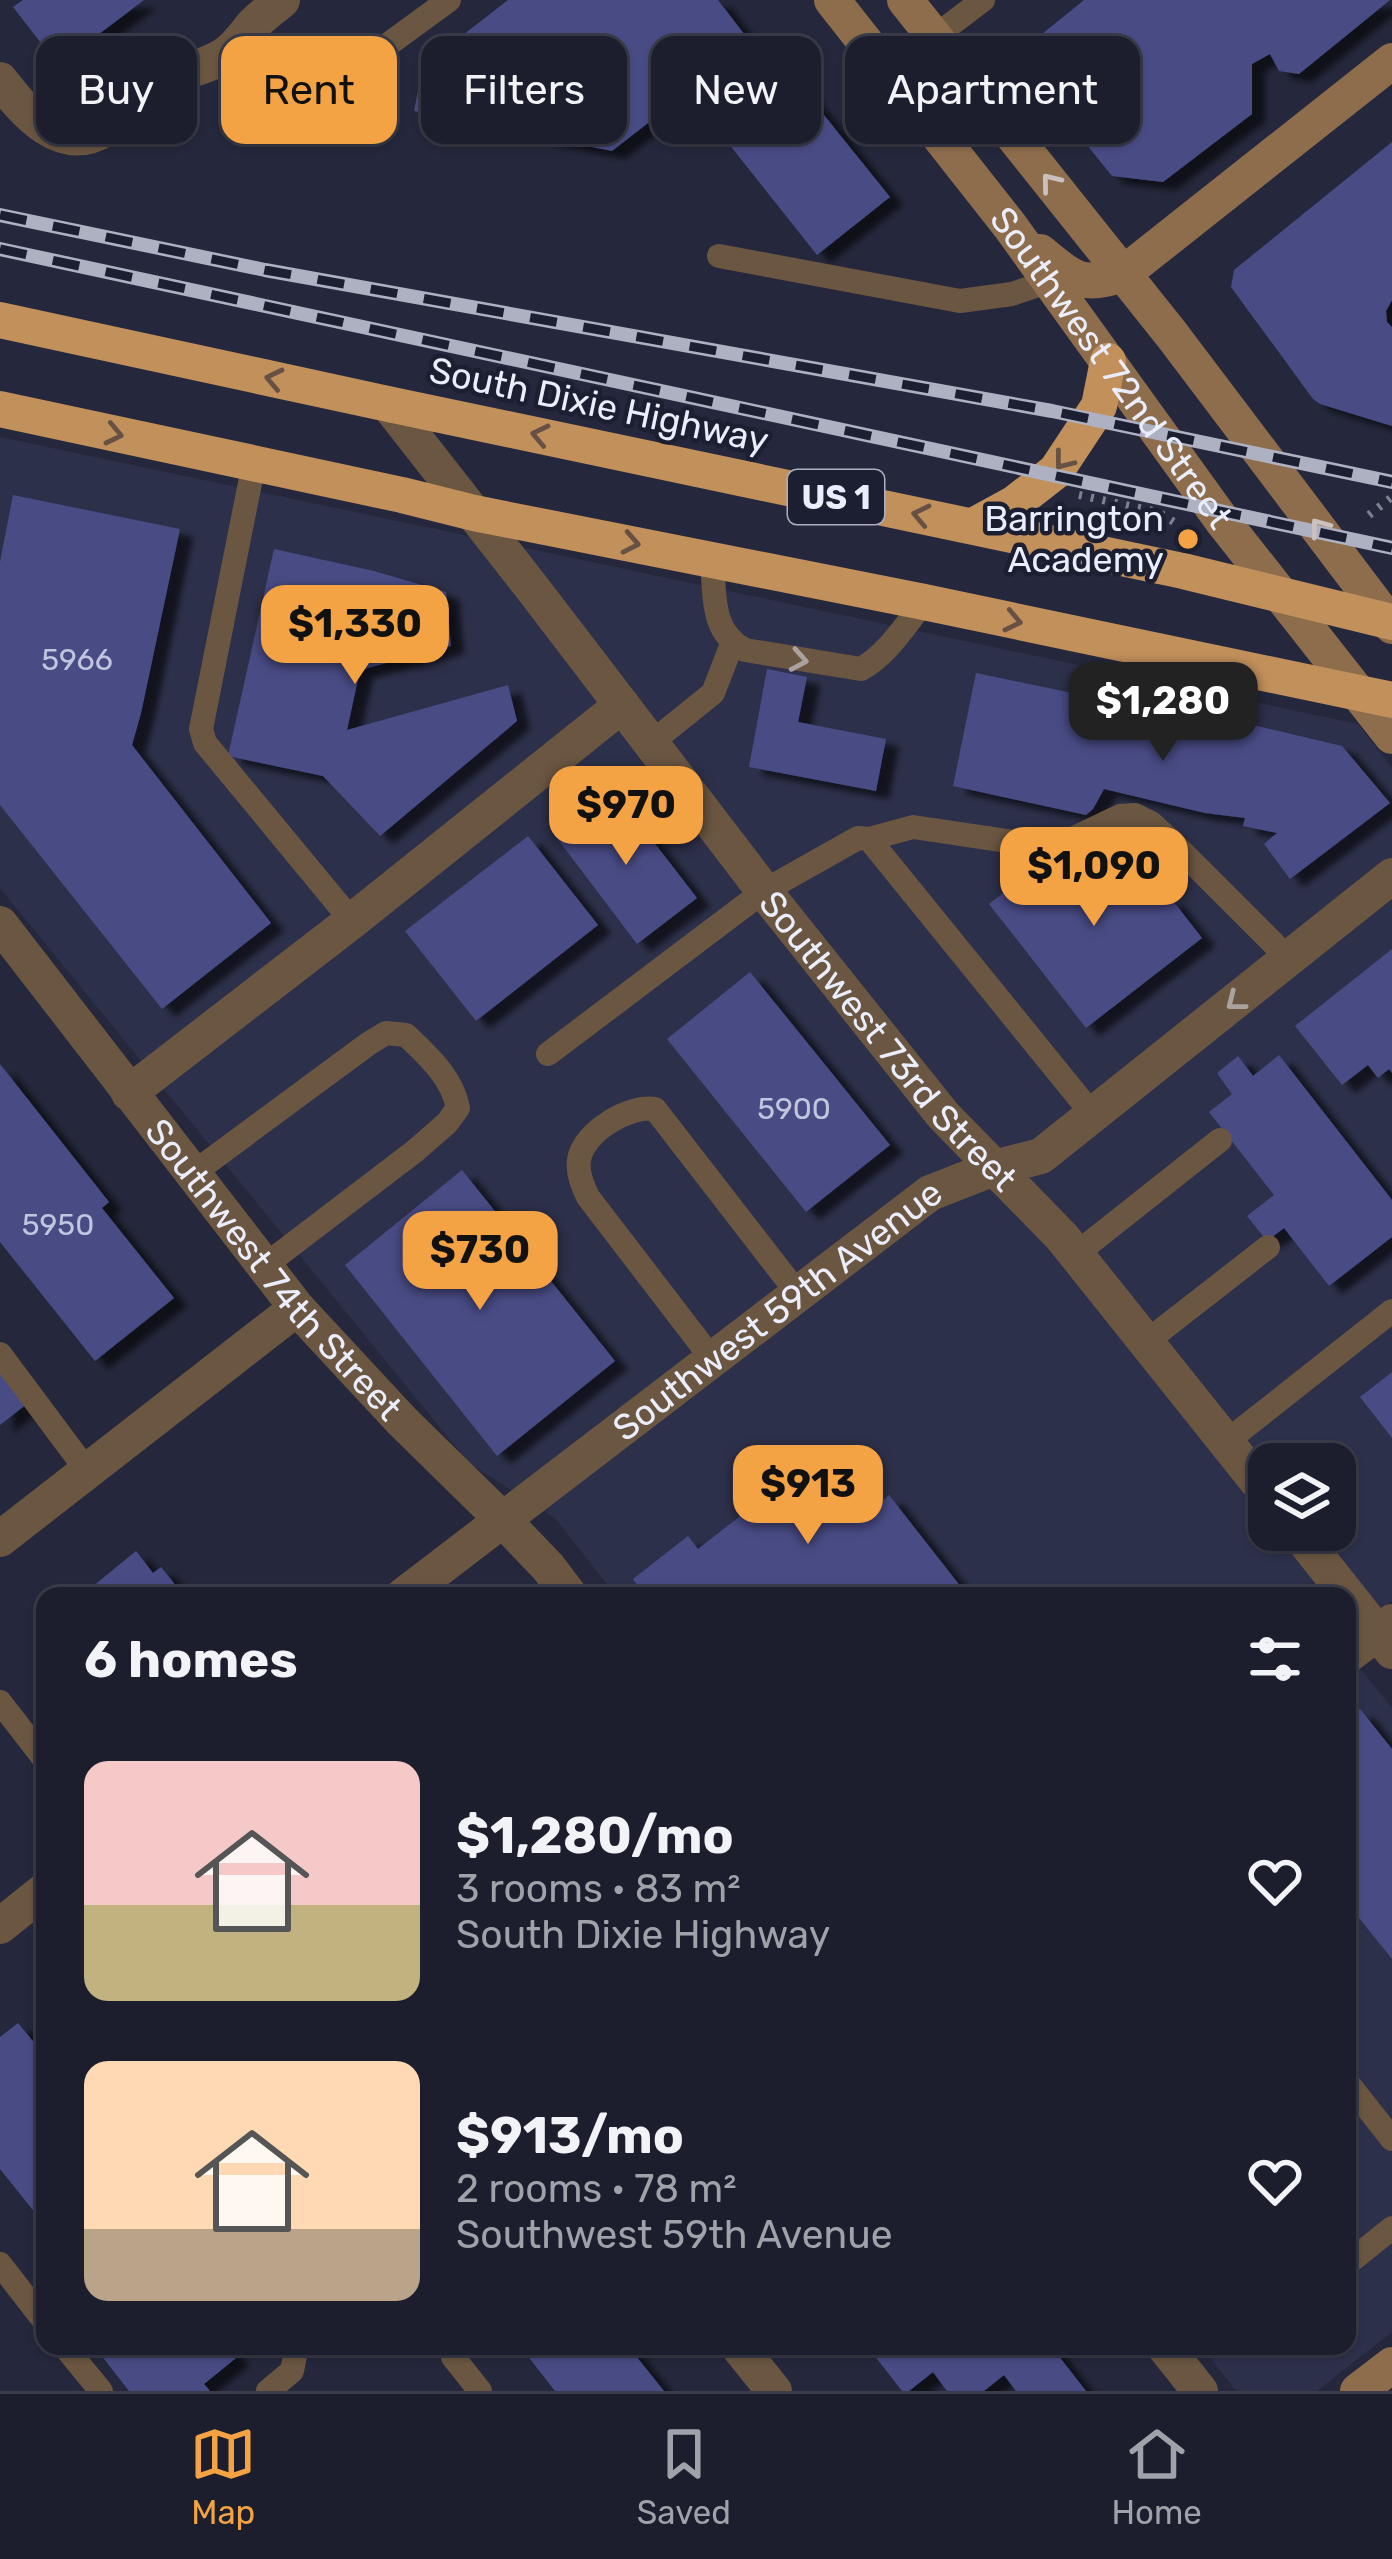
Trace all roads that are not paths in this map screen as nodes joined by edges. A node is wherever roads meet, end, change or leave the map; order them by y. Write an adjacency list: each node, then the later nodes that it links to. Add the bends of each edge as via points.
1 (282, 0): 6 (street)
2 (448, 0): 9 (lane)
3 (832, 0): 14 (main road, Southwest 72nd Street)
4 (904, 0): 7 (main road, Southwest 72nd Street)
5 (983, 0): 8 (lane)
6 (244, 36)
7 (933, 36)
8 (935, 36)
9 (397, 38)
10 (221, 57): 12 (street, via 174,76 92,136 47,130)
11 (1392, 61): 16 (main road)
12 (0, 80)
13 (1019, 144): 16 (main road, Southwest 72nd Street, one-way to 13)
14 (1010, 226): 16 (main road, via 1068,275 1096,283); 17 (main road, Southwest 72nd Street)
15 (719, 256): 17 (lane, via 961,301)
16 (1123, 274): 28 (main road, Southwest 72nd Street, one-way to 16)
17 (1049, 281): 19 (main road, Southwest 72nd Street)
18 (0, 320): 20 (highway, South Dixie Highway / US 1, one-way to 18)
19 (1108, 361): 24 (highway, one-way to 24, via 1100,406 1057,472); 26 (main road, Southwest 72nd Street)
20 (388, 404): 23 (street, Southwest 73rd Street); 24 (highway, South Dixie Highway / US 1, one-way to 20)
21 (0, 410): 22 (highway, US 1, one-way to 22)
22 (254, 463): 23 (highway, US 1); 37 (lane, via 201,729)
23 (474, 513): 25 (highway, US 1, one-way to 25); 31 (street, Southwest 73rd Street)
24 (974, 526): 26 (highway, South Dixie Highway / US 1)
25 (712, 559): 27 (highway, US 1); 29 (lane, via 718,624)
26 (1282, 594): 28 (highway, South Dixie Highway / US 1); 30 (main road, Southwest 72nd Street)
27 (924, 602): 29 (lane, one-way to 27, via 861,669); 30 (highway, US 1, one-way to 30)
28 (1391, 623)
29 (732, 644): 33 (lane, via 713,692)
30 (1375, 696): 32 (main road, Southwest 72nd Street)
31 (622, 705): 33 (street, Southwest 73rd Street); 37 (street)
32 (1392, 736)
33 (651, 743): 36 (street, Southwest 73rd Street)
34 (869, 839): 36 (lane); 39 (lane, via 913,827 1047,847 1135,815); 42 (lane)
35 (1392, 876): 39 (street, Southwest 59th Avenue)
36 (764, 891): 40 (lane); 44 (street, Southwest 73rd Street)
37 (352, 922): 41 (street)
38 (0, 924): 41 (street, Southwest 74th Street)
39 (1289, 959): 42 (street, Southwest 59th Avenue, one-way to 42)
40 (548, 1054)
41 (129, 1093): 45 (street, Southwest 74th Street)
42 (1093, 1115): 44 (street, Southwest 59th Avenue, via 1041,1156)
43 (1220, 1140): 47 (lane)
44 (994, 1168): 47 (street, Southwest 73rd Street); 49 (street, Southwest 59th Avenue, via 930,1193)
45 (192, 1174): 48 (street, Southwest 74th Street); 48 (lane, via 386,1034 406,1035 443,1073 458,1108 447,1124)
46 (1268, 1247): 52 (lane)
47 (1076, 1254): 52 (street, Southwest 73rd Street)
48 (264, 1266): 50 (street, Southwest 74th Street)
49 (799, 1294): 54 (street, Southwest 59th Avenue); 54 (lane, via 656,1109 644,1107 596,1132 579,1158 588,1197)
50 (297, 1308): 57 (street); 58 (street, Southwest 74th Street)
51 (1392, 1311): 55 (lane)
52 (1147, 1342): 55 (street, Southwest 73rd Street)
53 (0, 1354): 57 (lane)
54 (713, 1360): 58 (street, Southwest 59th Avenue)
55 (1226, 1442): 56 (street, Southwest 73rd Street)
56 (1248, 1470)
57 (88, 1472): 59 (street)
58 (502, 1520): 61 (street, Southwest 59th Avenue); 62 (street, Southwest 74th Street)
59 (0, 1539)
60 (1314, 1551): 63 (street)
61 (415, 1587)
62 (562, 1587)
63 (1345, 1587)
64 (1356, 1599): 65 (street)
65 (1387, 1635): 66 (street)
66 (1356, 1651)
67 (0, 1702): 68 (lane)
68 (36, 1748)
69 (36, 1897): 70 (street)
70 (0, 1926)
71 (1356, 2093): 72 (lane)
72 (1392, 2139)
73 (1392, 2228): 74 (lane)
74 (1356, 2257)
75 (0, 2264): 76 (lane)
76 (36, 2310)
77 (71, 2355): 82 (lane)
78 (295, 2355): 83 (lane, via 292,2371)
79 (454, 2355): 84 (lane)
80 (745, 2355): 85 (street)
81 (1171, 2355): 86 (street)
82 (101, 2391)
83 (268, 2391)
84 (480, 2391)
85 (774, 2391)
86 (1199, 2391)

